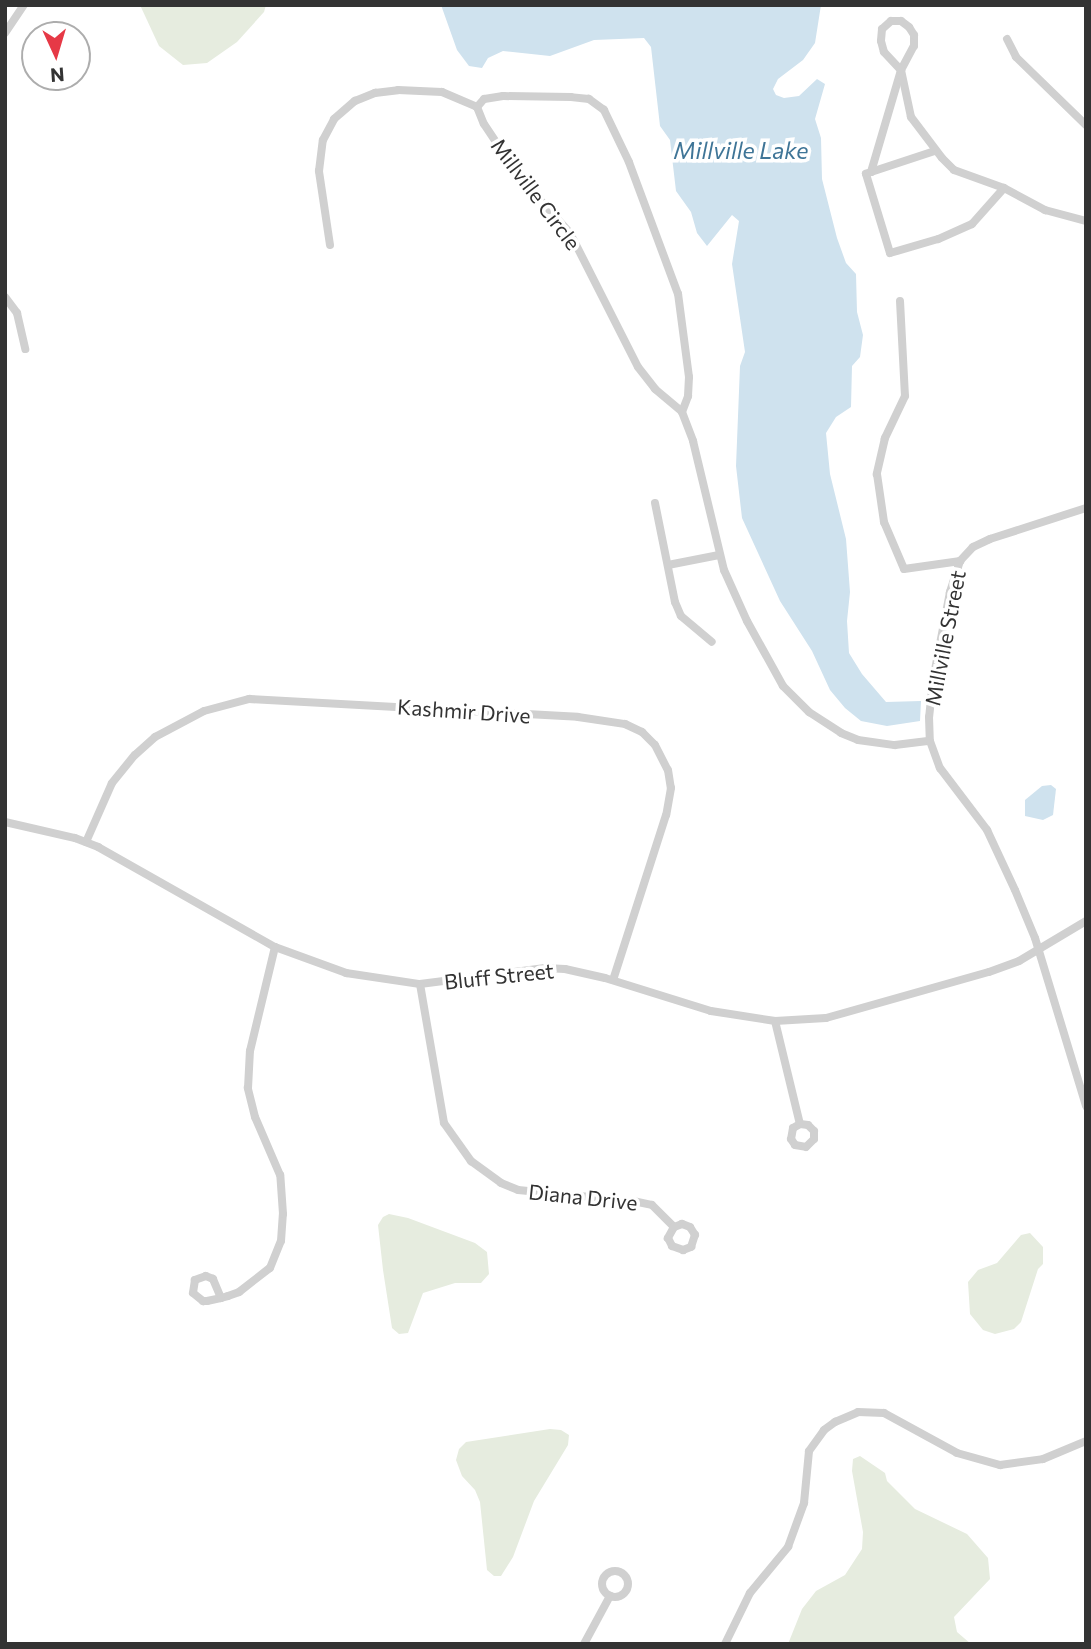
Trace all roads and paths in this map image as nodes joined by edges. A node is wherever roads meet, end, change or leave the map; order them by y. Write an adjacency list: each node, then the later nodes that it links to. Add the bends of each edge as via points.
1 (24, 5): 2 (street)
2 (5, 33)
3 (1007, 39): 6 (street, via 1016,57)
4 (901, 70): 4 (street, via 884,52 881,41 883,29 891,21 909,27 914,35 914,46); 7 (street, via 911,117); 8 (street)
5 (477, 107): 11 (street, via 442,92 398,90 355,102 334,119 323,140 320,171); 15 (street, Millville Circle, via 520,178 580,249 638,367); 15 (street, via 493,97 542,96 589,99 604,110 629,162 678,294 689,377)
6 (1086, 125)
7 (935, 151): 8 (street); 9 (street, via 954,170)
8 (871, 172): 9 (street, via 866,174 890,253 972,224)
9 (1004, 188): 10 (street, via 1054,213)
10 (1086, 220)
11 (330, 245)
12 (5, 298): 14 (street, via 17,313)
13 (900, 301): 19 (street, via 905,396 885,438 877,474 884,522 904,569)
14 (25, 349)
15 (682, 412): 18 (street, Millville Circle, via 696,451)
16 (654, 503): 20 (street)
17 (1086, 508): 19 (street, Millville Street, via 990,539 973,547)
18 (719, 555): 20 (street); 22 (street, Millville Circle, via 772,670 795,700 858,740 895,745)
19 (960, 561): 22 (street, Millville Street, via 933,680)
20 (668, 565): 21 (street, via 681,616)
21 (712, 642)
22 (930, 741): 27 (street, Millville Street, via 940,768 987,831)
23 (5, 821): 24 (street, Bluff Street)
24 (86, 842): 26 (street, Bluff Street); 28 (street, Kashmir Drive, via 103,799 135,755 170,726 249,699 578,717 625,724 655,745 668,769 671,788)
25 (1086, 921): 27 (street, Bluff Street)
26 (275, 947): 29 (street, Bluff Street, via 346,973); 34 (street, via 250,1051 248,1088 280,1175 283,1232 275,1260 263,1275 248,1288)
27 (1037, 951): 30 (street, Bluff Street, via 989,972 869,1006 808,1021); 31 (street, Millville Street)
28 (613, 980): 29 (street, Bluff Street, via 545,968); 30 (street, Bluff Street, via 702,1008)
29 (420, 984): 33 (street, Diana Drive, via 444,1123 471,1161 518,1190 652,1205)
30 (775, 1021): 32 (street)
31 (1086, 1106)
32 (800, 1124)
33 (674, 1227)
34 (221, 1298)
35 (1086, 1441): 38 (street, via 1043,1459 1000,1465 957,1453 884,1413 858,1412 835,1422 809,1451 804,1503 788,1547 750,1593)
36 (610, 1596): 37 (street)
37 (584, 1644)
38 (725, 1644)

